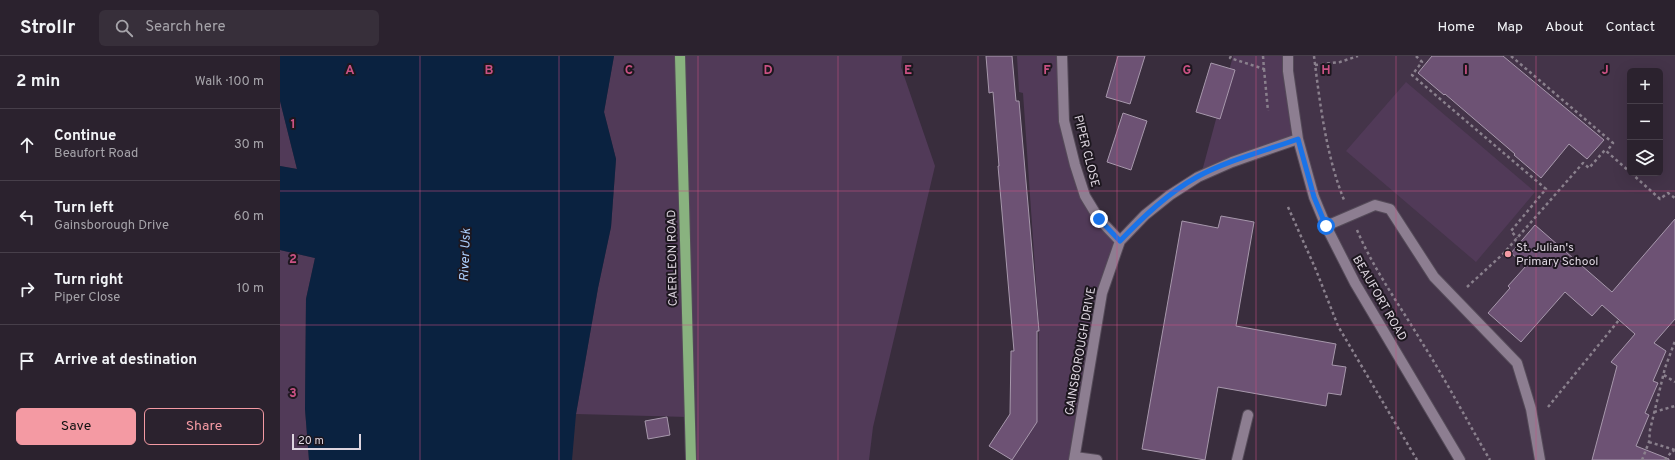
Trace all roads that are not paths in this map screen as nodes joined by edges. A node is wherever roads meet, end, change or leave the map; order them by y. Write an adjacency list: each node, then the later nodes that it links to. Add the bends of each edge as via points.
1 (680, 56): 9 (main road, CAERLEON ROAD)
2 (1062, 56): 6 (street, PIPER CLOSE, via 1064,121 1075,165 1085,196 1099,219)
3 (1288, 56): 4 (street, BEAUFORT ROAD)
4 (1298, 139): 5 (street, BEAUFORT ROAD, via 1314,197); 6 (street, GAINSBOROUGH DRIVE, via 1198,177 1145,215)
5 (1326, 226): 12 (street, BEAUFORT ROAD, via 1355,283); 13 (street, via 1375,205 1390,209 1434,276 1517,363 1534,425)
6 (1120, 241): 8 (street, GAINSBOROUGH DRIVE, via 1102,292)
7 (1248, 416): 11 (street)
8 (1075, 458): 10 (street)
9 (691, 460)
10 (1097, 460)
11 (1237, 460)
12 (1460, 460)
13 (1540, 460)

